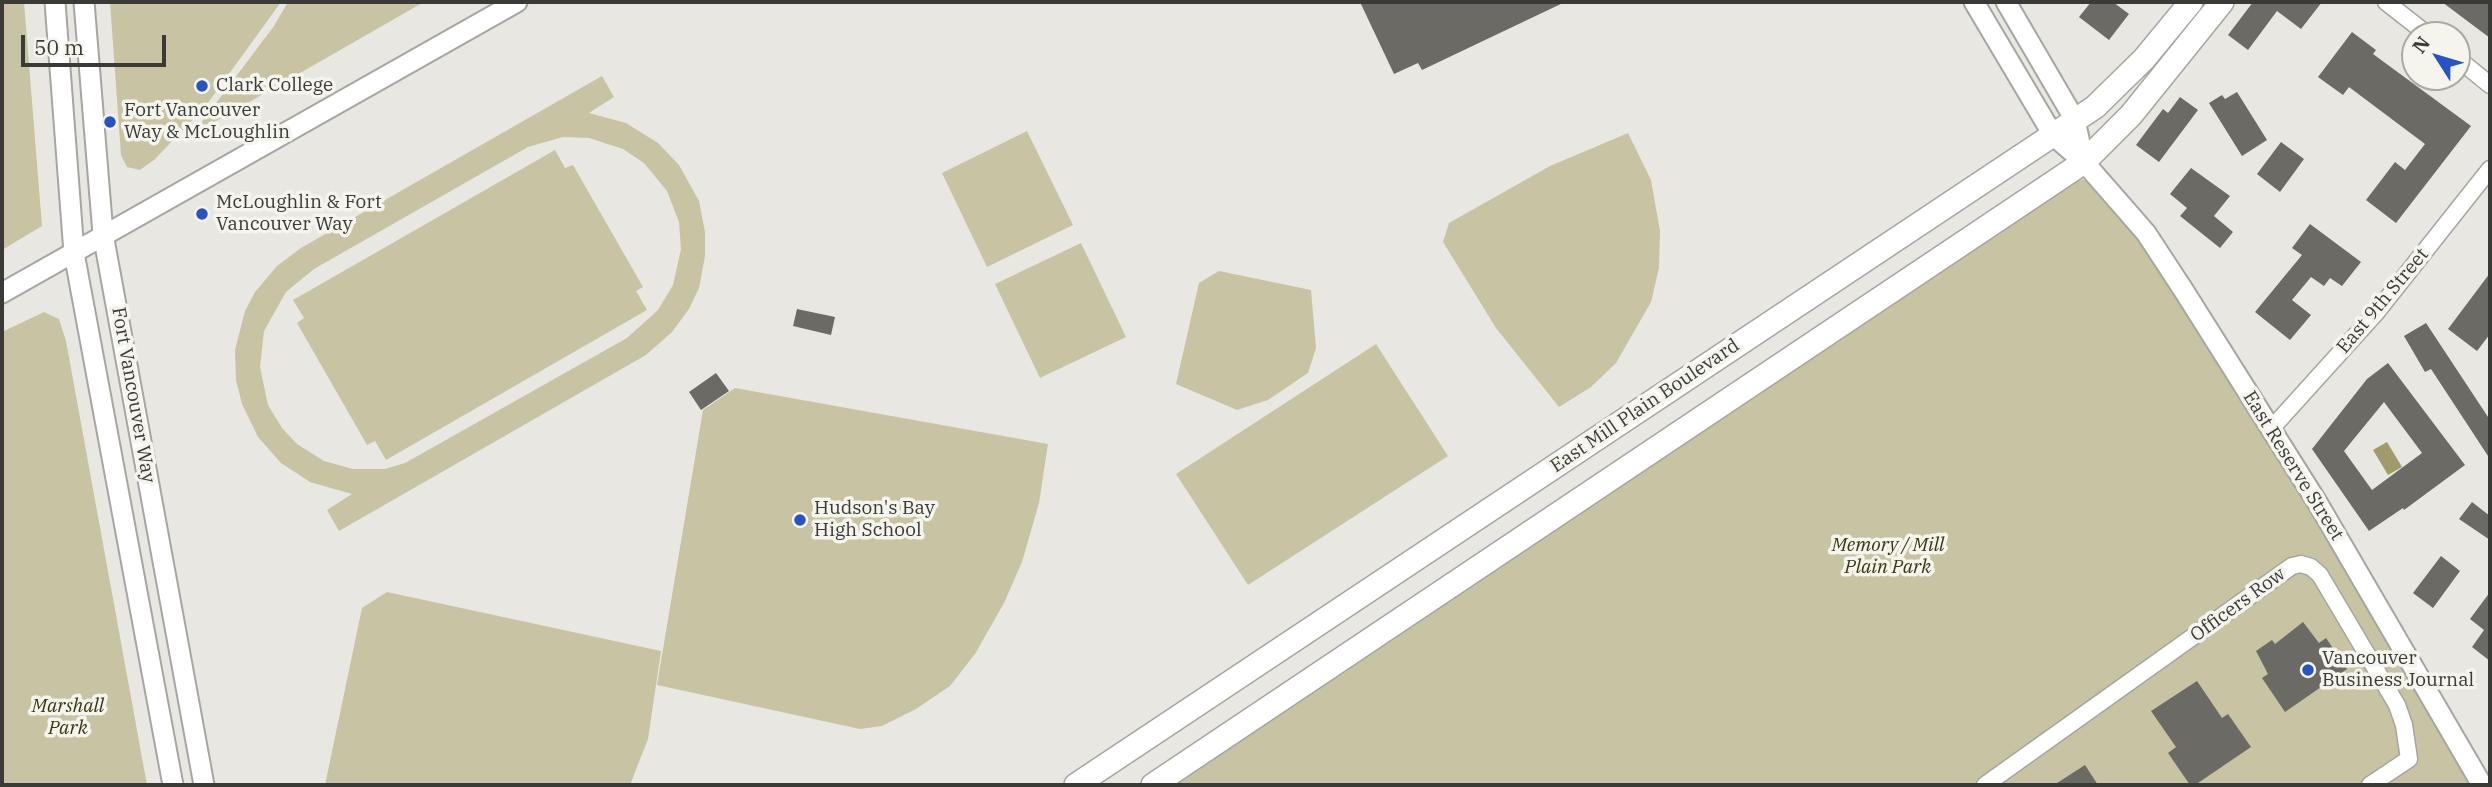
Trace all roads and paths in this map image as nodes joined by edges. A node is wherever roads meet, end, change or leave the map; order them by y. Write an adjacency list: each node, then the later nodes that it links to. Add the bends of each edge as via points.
1 (55, 2): 17 (street, Fort Vancouver Way)
2 (84, 2): 16 (street, Fort Vancouver Way)
3 (517, 2): 16 (street)
4 (1974, 2): 13 (street, East Reserve Street)
5 (2006, 2): 12 (street, East Reserve Street)
6 (2191, 2): 12 (main road, East Mill Plain Boulevard, via 2120,83)
7 (2222, 2): 14 (main road, East Mill Plain Boulevard, via 2132,115)
8 (2386, 2): 9 (street)
9 (2410, 21)
10 (2471, 69): 11 (street)
11 (2490, 85)
12 (2075, 120): 13 (main road, East Mill Plain Boulevard); 14 (street, East Reserve Street)
13 (2053, 135): 14 (street, East Reserve Street); 22 (main road, East Mill Plain Boulevard)
14 (2084, 162): 19 (street, East Reserve Street, via 2146,233); 23 (main road, East Mill Plain Boulevard)
15 (2490, 169): 19 (street, East 9th Street, via 2375,314)
16 (103, 234): 17 (street); 21 (street, Fort Vancouver Way)
17 (74, 253): 18 (street); 20 (street, Fort Vancouver Way)
18 (2, 293)
19 (2271, 429): 26 (street, East Reserve Street)
20 (173, 785)
21 (204, 785)
22 (1076, 785)
23 (1153, 785)
24 (1985, 785): 25 (street, Officers Row, via 2292,566 2301,564 2320,575 2397,705 2404,725 2409,759)
25 (2371, 785)
26 (2482, 785)

